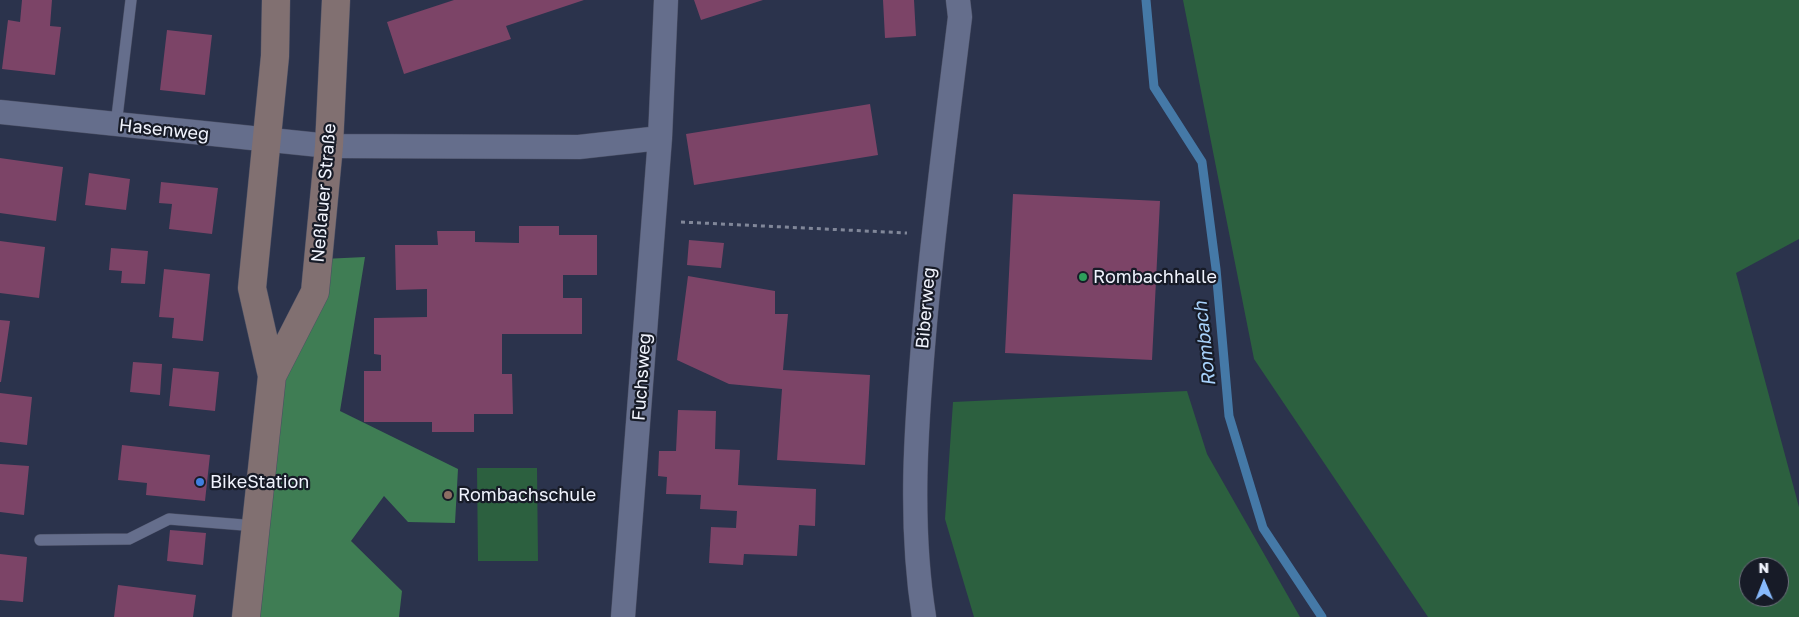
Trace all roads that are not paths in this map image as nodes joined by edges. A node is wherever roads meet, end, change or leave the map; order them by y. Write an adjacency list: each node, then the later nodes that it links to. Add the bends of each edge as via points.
1 (131, 0): 7 (lane)
2 (276, 0): 9 (main road, Neßlauer Straße, via 275,56)
3 (336, 0): 10 (main road, Neßlauer Straße)
4 (666, 0): 8 (street, Fuchsweg)
5 (958, 0): 16 (street, Biberweg, via 960,17 933,234 918,401 914,525)
6 (0, 112): 7 (street, Hasenweg)
7 (116, 125): 9 (street, Hasenweg)
8 (660, 138): 10 (street, via 579,147); 15 (street, Fuchsweg)
9 (266, 140): 10 (street, Hasenweg); 11 (main road, Neßlauer Straße, via 252,288)
10 (329, 146): 11 (main road, Neßlauer Straße, via 315,292)
11 (272, 376): 12 (main road, Neßlauer Straße)
12 (256, 526): 13 (lane, via 169,518 129,539); 14 (main road, Neßlauer Straße)
13 (40, 540)
14 (246, 617)
15 (623, 617)
16 (924, 617)

